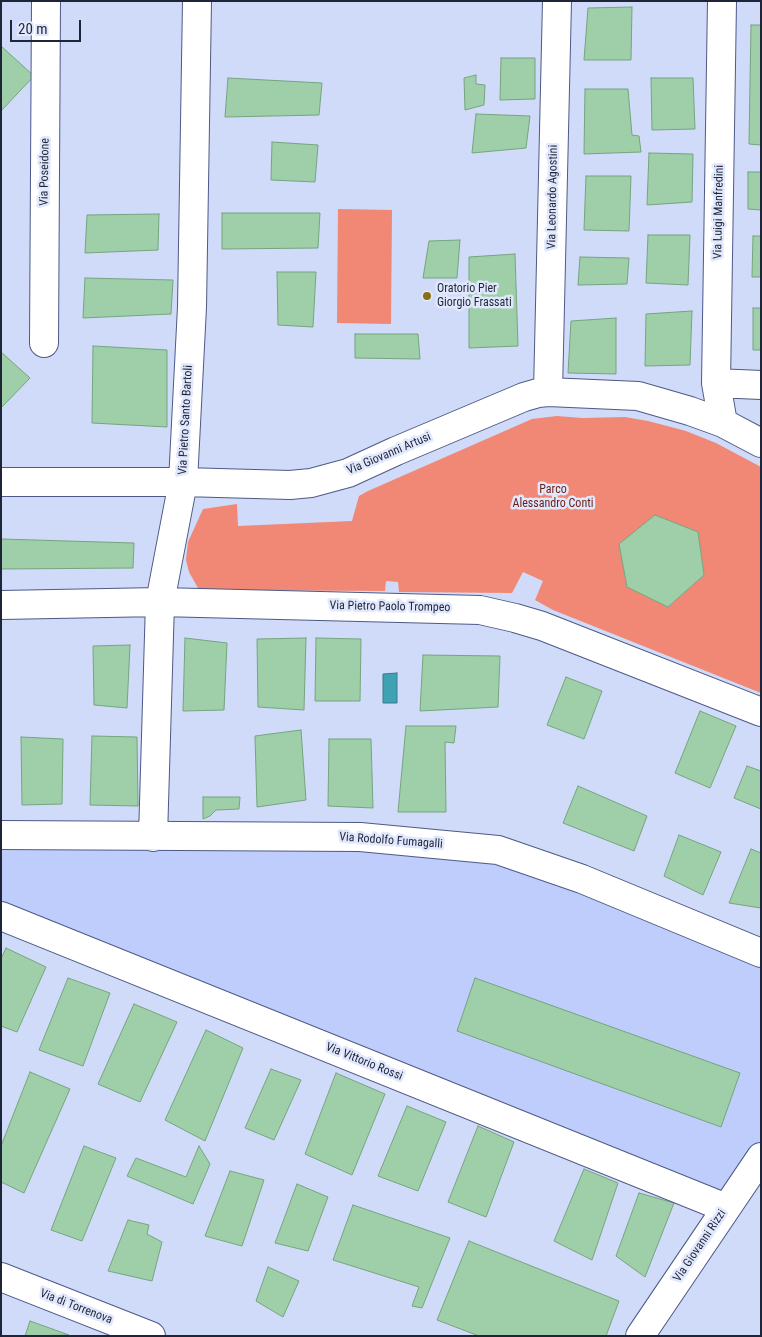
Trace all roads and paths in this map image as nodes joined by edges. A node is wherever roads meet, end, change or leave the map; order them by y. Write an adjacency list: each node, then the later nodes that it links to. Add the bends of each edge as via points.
1 (46, 1): 5 (street, Via Poseidone)
2 (197, 1): 12 (street, Via Pietro Santo Bartoli, via 192,307)
3 (557, 1): 8 (street, Via Leonardo Agostini)
4 (722, 1): 6 (street, Via Luigi Manfredini)
5 (44, 343)
6 (716, 382): 7 (street); 9 (street, Via Luigi Manfredini)
7 (761, 385)
8 (548, 392): 9 (street, Via Giovanni Artusi, via 638,396); 12 (street, Via Giovanni Artusi, via 508,403 329,479 290,485)
9 (723, 423): 10 (street, Via Giovanni Artusi)
10 (761, 443)
11 (1, 482): 12 (street, Via Giovanni Artusi)
12 (183, 482): 13 (street, Via Pietro Santo Bartoli)
13 (160, 602): 14 (street, Via Pietro Paolo Trompeo); 15 (street, Via Pietro Paolo Trompeo, via 452,608 492,612 542,626); 17 (street, Via Pietro Santo Bartoli)
14 (1, 605)
15 (761, 712)
16 (1, 835): 17 (street, Via Rodolfo Fumagalli)
17 (153, 837): 19 (street, Via Rodolfo Fumagalli, via 360,837 498,850 582,879)
18 (1, 916): 21 (street, Via Vittorio Rossi)
19 (761, 953)
20 (761, 1157): 21 (street, Via Giovanni Rizzi)
21 (726, 1208): 24 (street, Via Giovanni Rizzi)
22 (1, 1277): 23 (street, Via di Torrenova)
23 (151, 1336)
24 (640, 1336)

